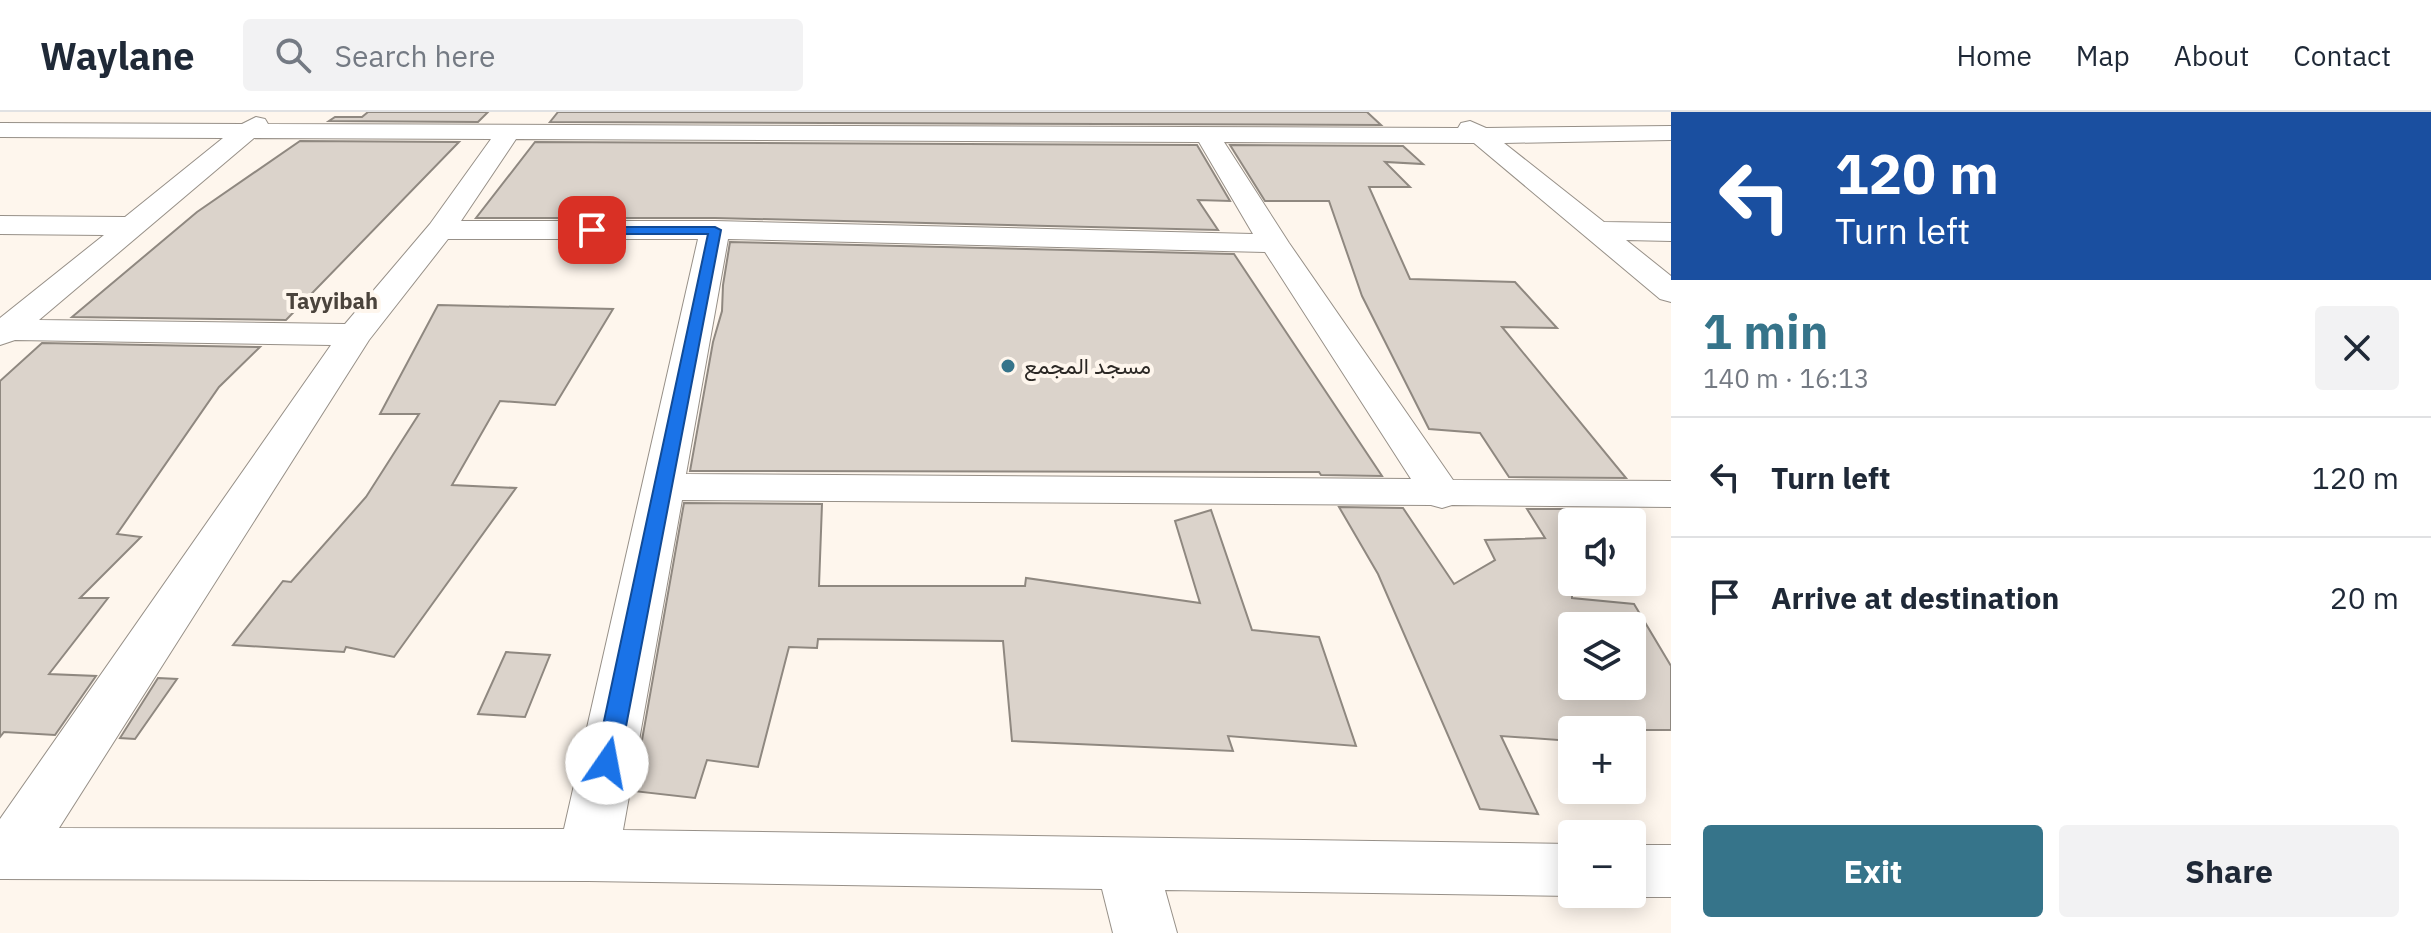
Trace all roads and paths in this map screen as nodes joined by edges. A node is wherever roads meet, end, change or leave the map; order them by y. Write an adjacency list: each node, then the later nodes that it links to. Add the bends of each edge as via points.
1 (270, 112): 5 (street)
2 (1450, 112): 9 (street)
3 (855, 122): 6 (street); 8 (street)
4 (0, 130): 5 (street)
5 (247, 131): 6 (street); 11 (street)
6 (509, 132): 12 (street)
7 (1671, 133): 9 (street)
8 (1206, 134): 9 (street); 16 (street)
9 (1479, 136): 14 (street)
10 (0, 225): 11 (street)
11 (132, 226): 18 (street)
12 (440, 230): 13 (street); 19 (street)
13 (715, 230): 16 (street); 20 (street)
14 (1595, 231): 15 (street); 17 (street)
15 (1671, 232)
16 (1274, 243): 22 (street)
17 (1671, 292)
18 (3, 332): 19 (street)
19 (355, 335): 23 (street)
20 (665, 487): 22 (street); 24 (street)
21 (1671, 494): 22 (street)
22 (1442, 495)
23 (5, 853): 24 (street)
24 (588, 855): 25 (street)
25 (1127, 865): 26 (street); 29 (street)
26 (1558, 870)
27 (1646, 871): 28 (street)
28 (1671, 871)
29 (1145, 933)

